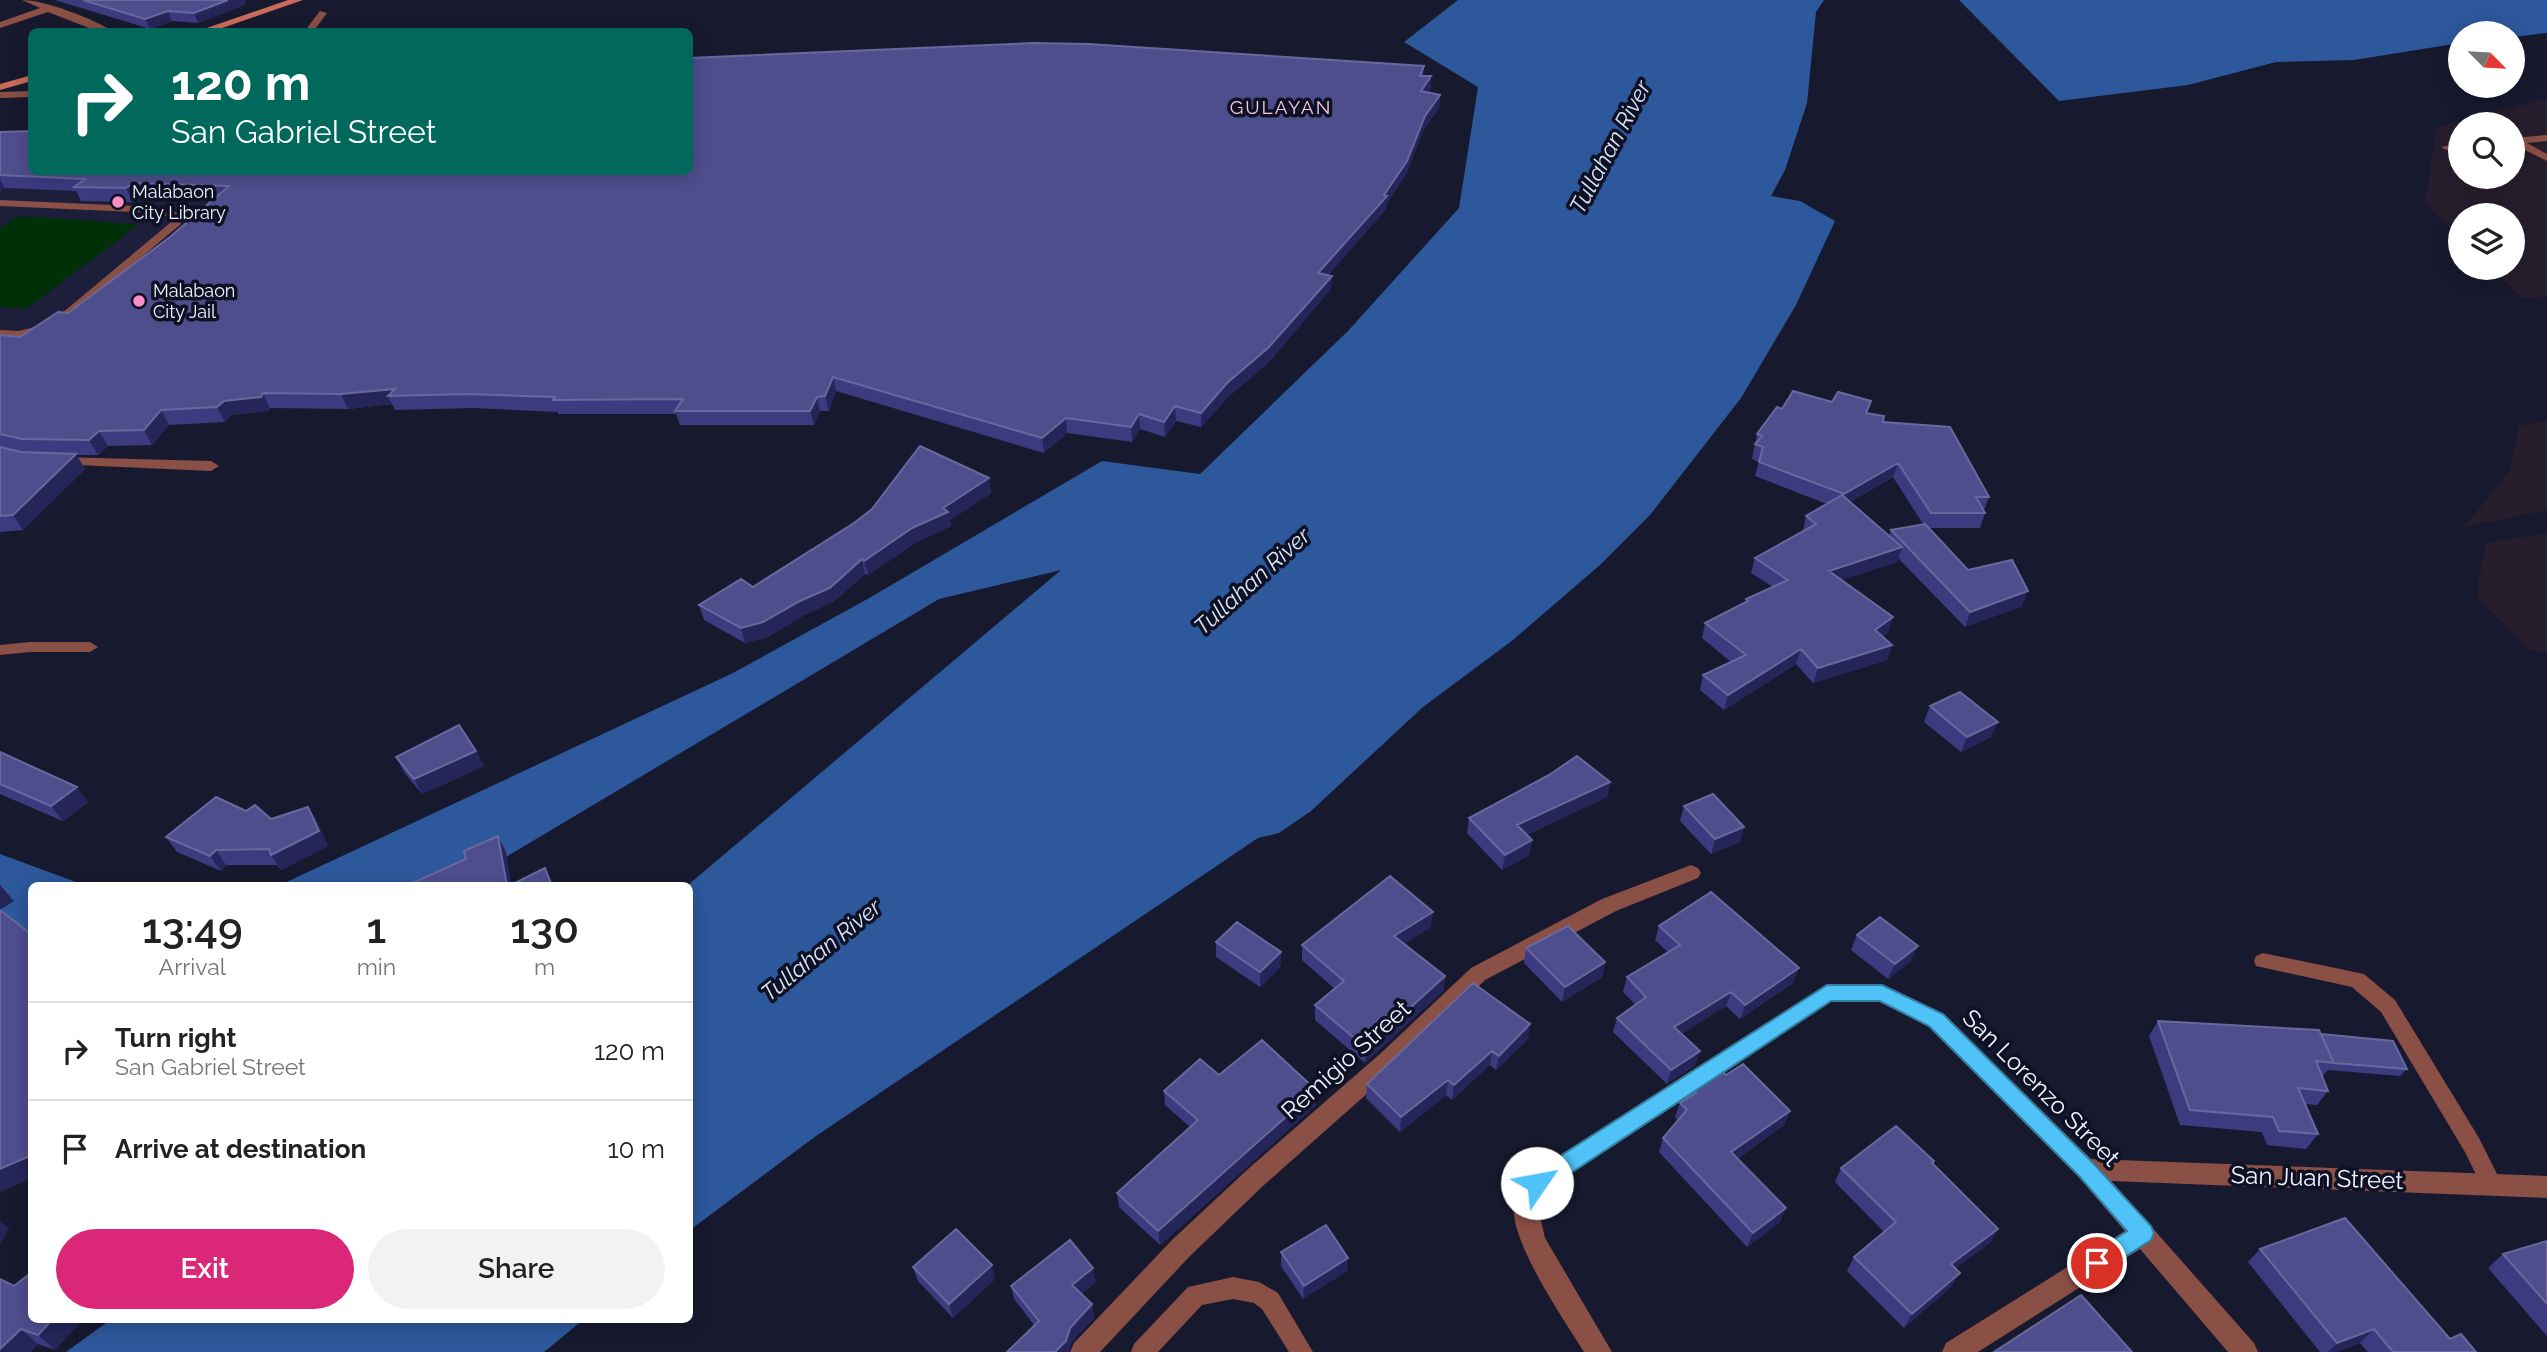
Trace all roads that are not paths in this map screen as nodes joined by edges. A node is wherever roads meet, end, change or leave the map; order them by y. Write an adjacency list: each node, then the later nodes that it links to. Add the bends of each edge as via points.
1 (27, 0): 3 (street)
2 (298, 0): 7 (main road)
3 (50, 8): 5 (street); 6 (street)
4 (323, 13): 8 (lane)
5 (0, 25)
6 (99, 28)
7 (212, 28)
8 (311, 28)
9 (28, 79): 10 (main road)
10 (0, 87)
11 (0, 94): 12 (street)
12 (28, 94)
13 (2547, 138): 14 (lane)
14 (2525, 140)
15 (2525, 147): 16 (lane)
16 (2547, 158)
17 (0, 203): 18 (lane, via 156,210 174,215 176,223 55,326 19,335)
18 (0, 334)
19 (46, 460): 20 (street)
20 (211, 466)
21 (90, 647): 22 (lane)
22 (0, 650)
23 (1691, 873): 29 (street, Remigio Street, via 1609,905 1478,974 1199,1230)
24 (2263, 961): 26 (lane, via 2357,980 2388,1006)
25 (2086, 1169): 26 (street, San Juan Street); 28 (street, San Lorenzo Street); 32 (street, San Lorenzo Street, via 1936,1020 1882,993 1827,993 1537,1183 1525,1206 1530,1229 1549,1274)
26 (2491, 1184): 27 (street, San Juan Street)
27 (2547, 1187)
28 (2143, 1233): 33 (street); 34 (street, San Lorenzo Street)
29 (1083, 1352)
30 (1142, 1352): 31 (lane, via 1196,1295 1233,1288 1259,1293 1270,1301)
31 (1302, 1352)
32 (1599, 1352)
33 (1955, 1352)
34 (2245, 1352)

